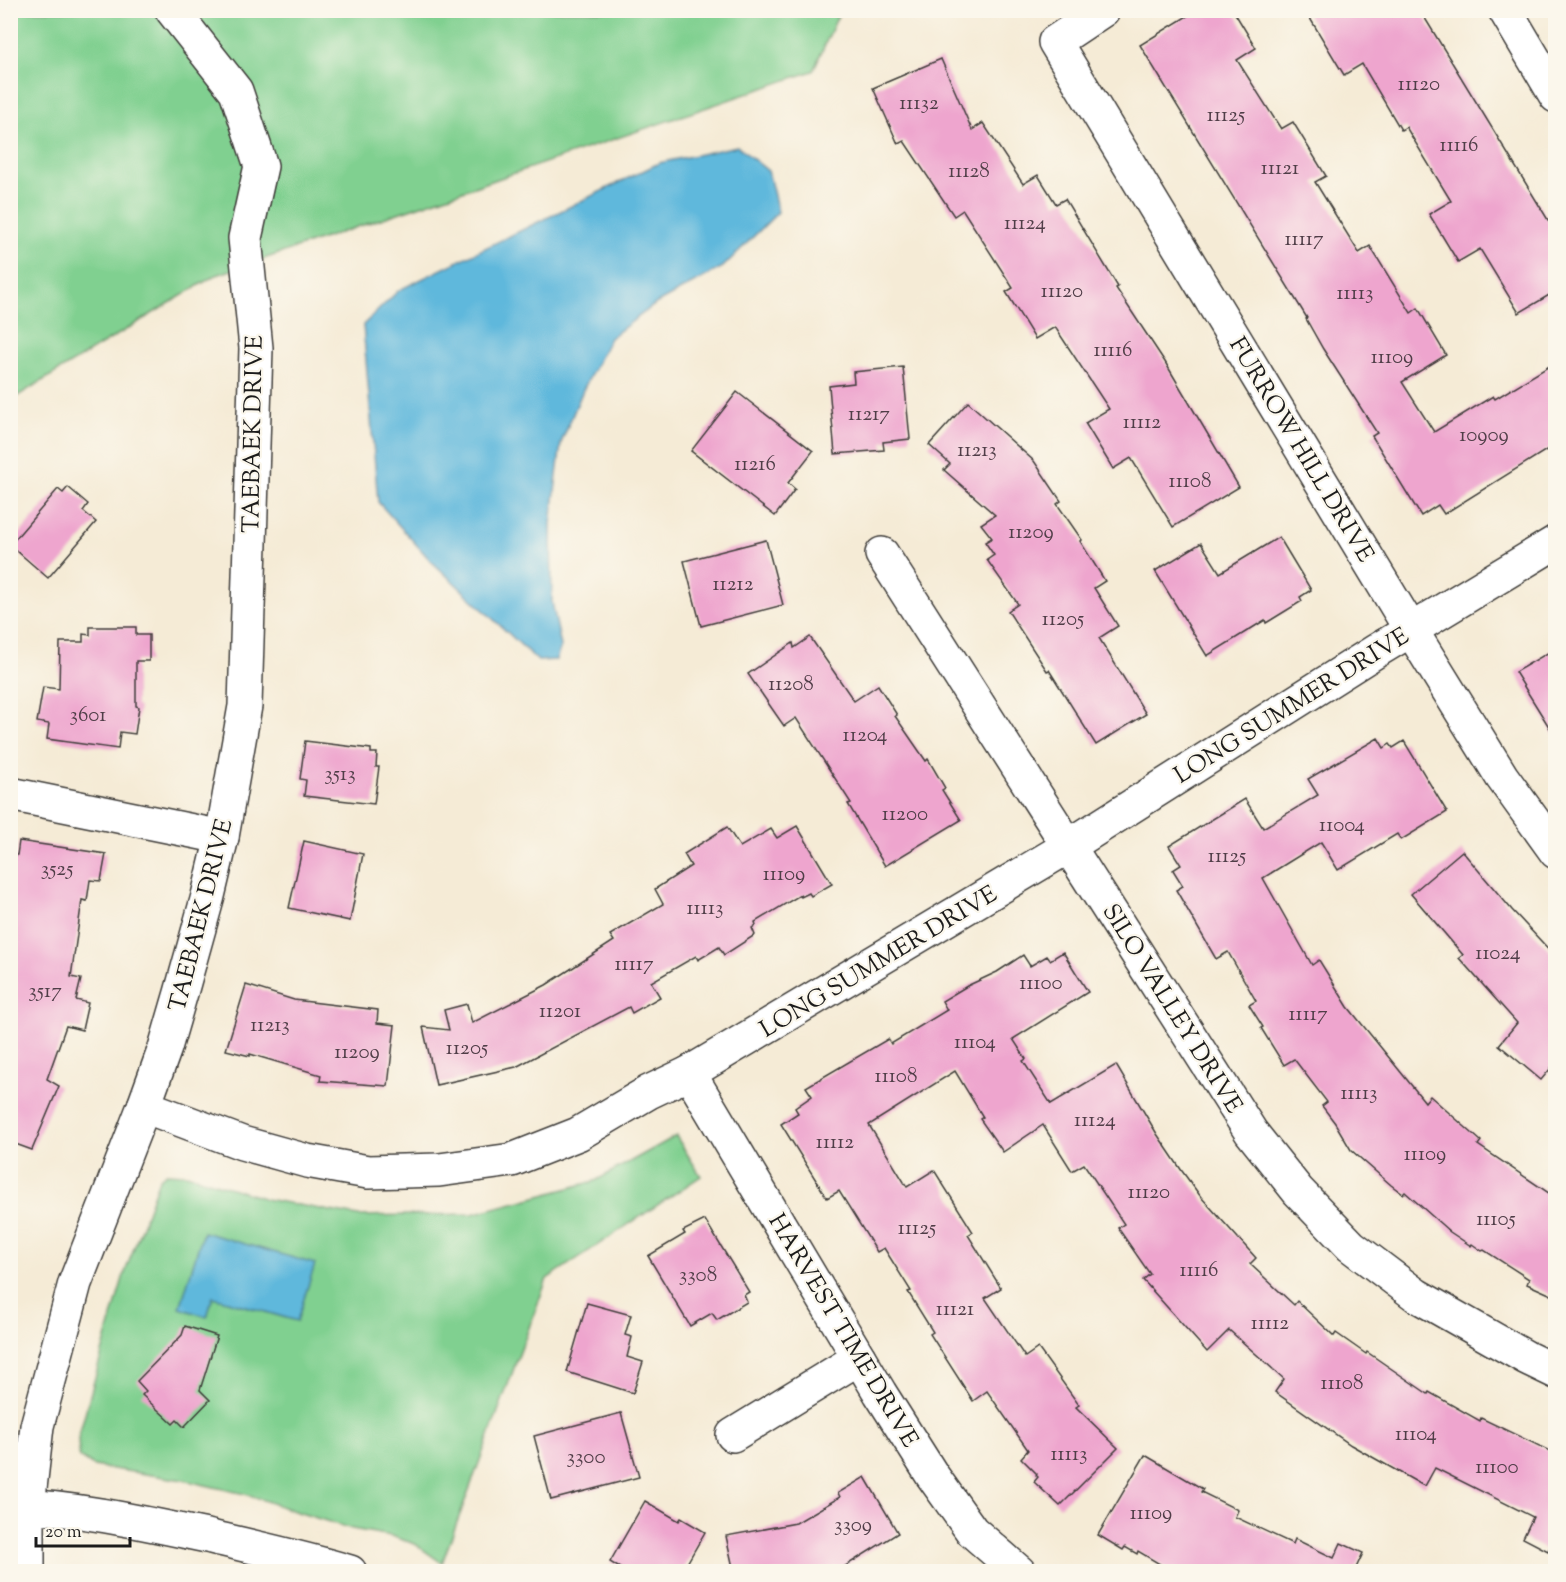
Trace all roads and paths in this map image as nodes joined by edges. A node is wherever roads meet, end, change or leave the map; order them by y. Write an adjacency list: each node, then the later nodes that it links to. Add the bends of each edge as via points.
1 (172, 10): 9 (street, TAEBAEK DRIVE, via 236,91 261,166 245,238 256,348 245,706)
2 (1103, 10): 7 (street, FURROW HILL DRIVE, via 1055,42)
3 (1505, 10): 4 (street)
4 (1556, 96)
5 (1556, 542): 7 (street, LONG SUMMER DRIVE)
6 (882, 554): 10 (street, SILO VALLEY DRIVE)
7 (1411, 630): 10 (street, LONG SUMMER DRIVE); 11 (street, FURROW HILL DRIVE, via 1502,777)
8 (10, 794): 9 (street)
9 (222, 837): 13 (street, TAEBAEK DRIVE, via 178,1004)
10 (1070, 846): 12 (street, LONG SUMMER DRIVE); 15 (street, SILO VALLEY DRIVE, via 1251,1131 1298,1191 1352,1246 1416,1295)
11 (1556, 852)
12 (689, 1073): 13 (street, LONG SUMMER DRIVE, via 578,1134 512,1160 439,1170 369,1172 307,1161 242,1143); 14 (street, HARVEST TIME DRIVE)
13 (144, 1106): 17 (street, TAEBAEK DRIVE, via 75,1283)
14 (859, 1358): 16 (street); 20 (street, HARVEST TIME DRIVE, via 972,1531)
15 (1556, 1372)
16 (733, 1435)
17 (19, 1505): 18 (street, TAEBAEK DRIVE); 19 (street, via 160,1526)
18 (28, 1572)
19 (350, 1572)
20 (1019, 1572)

